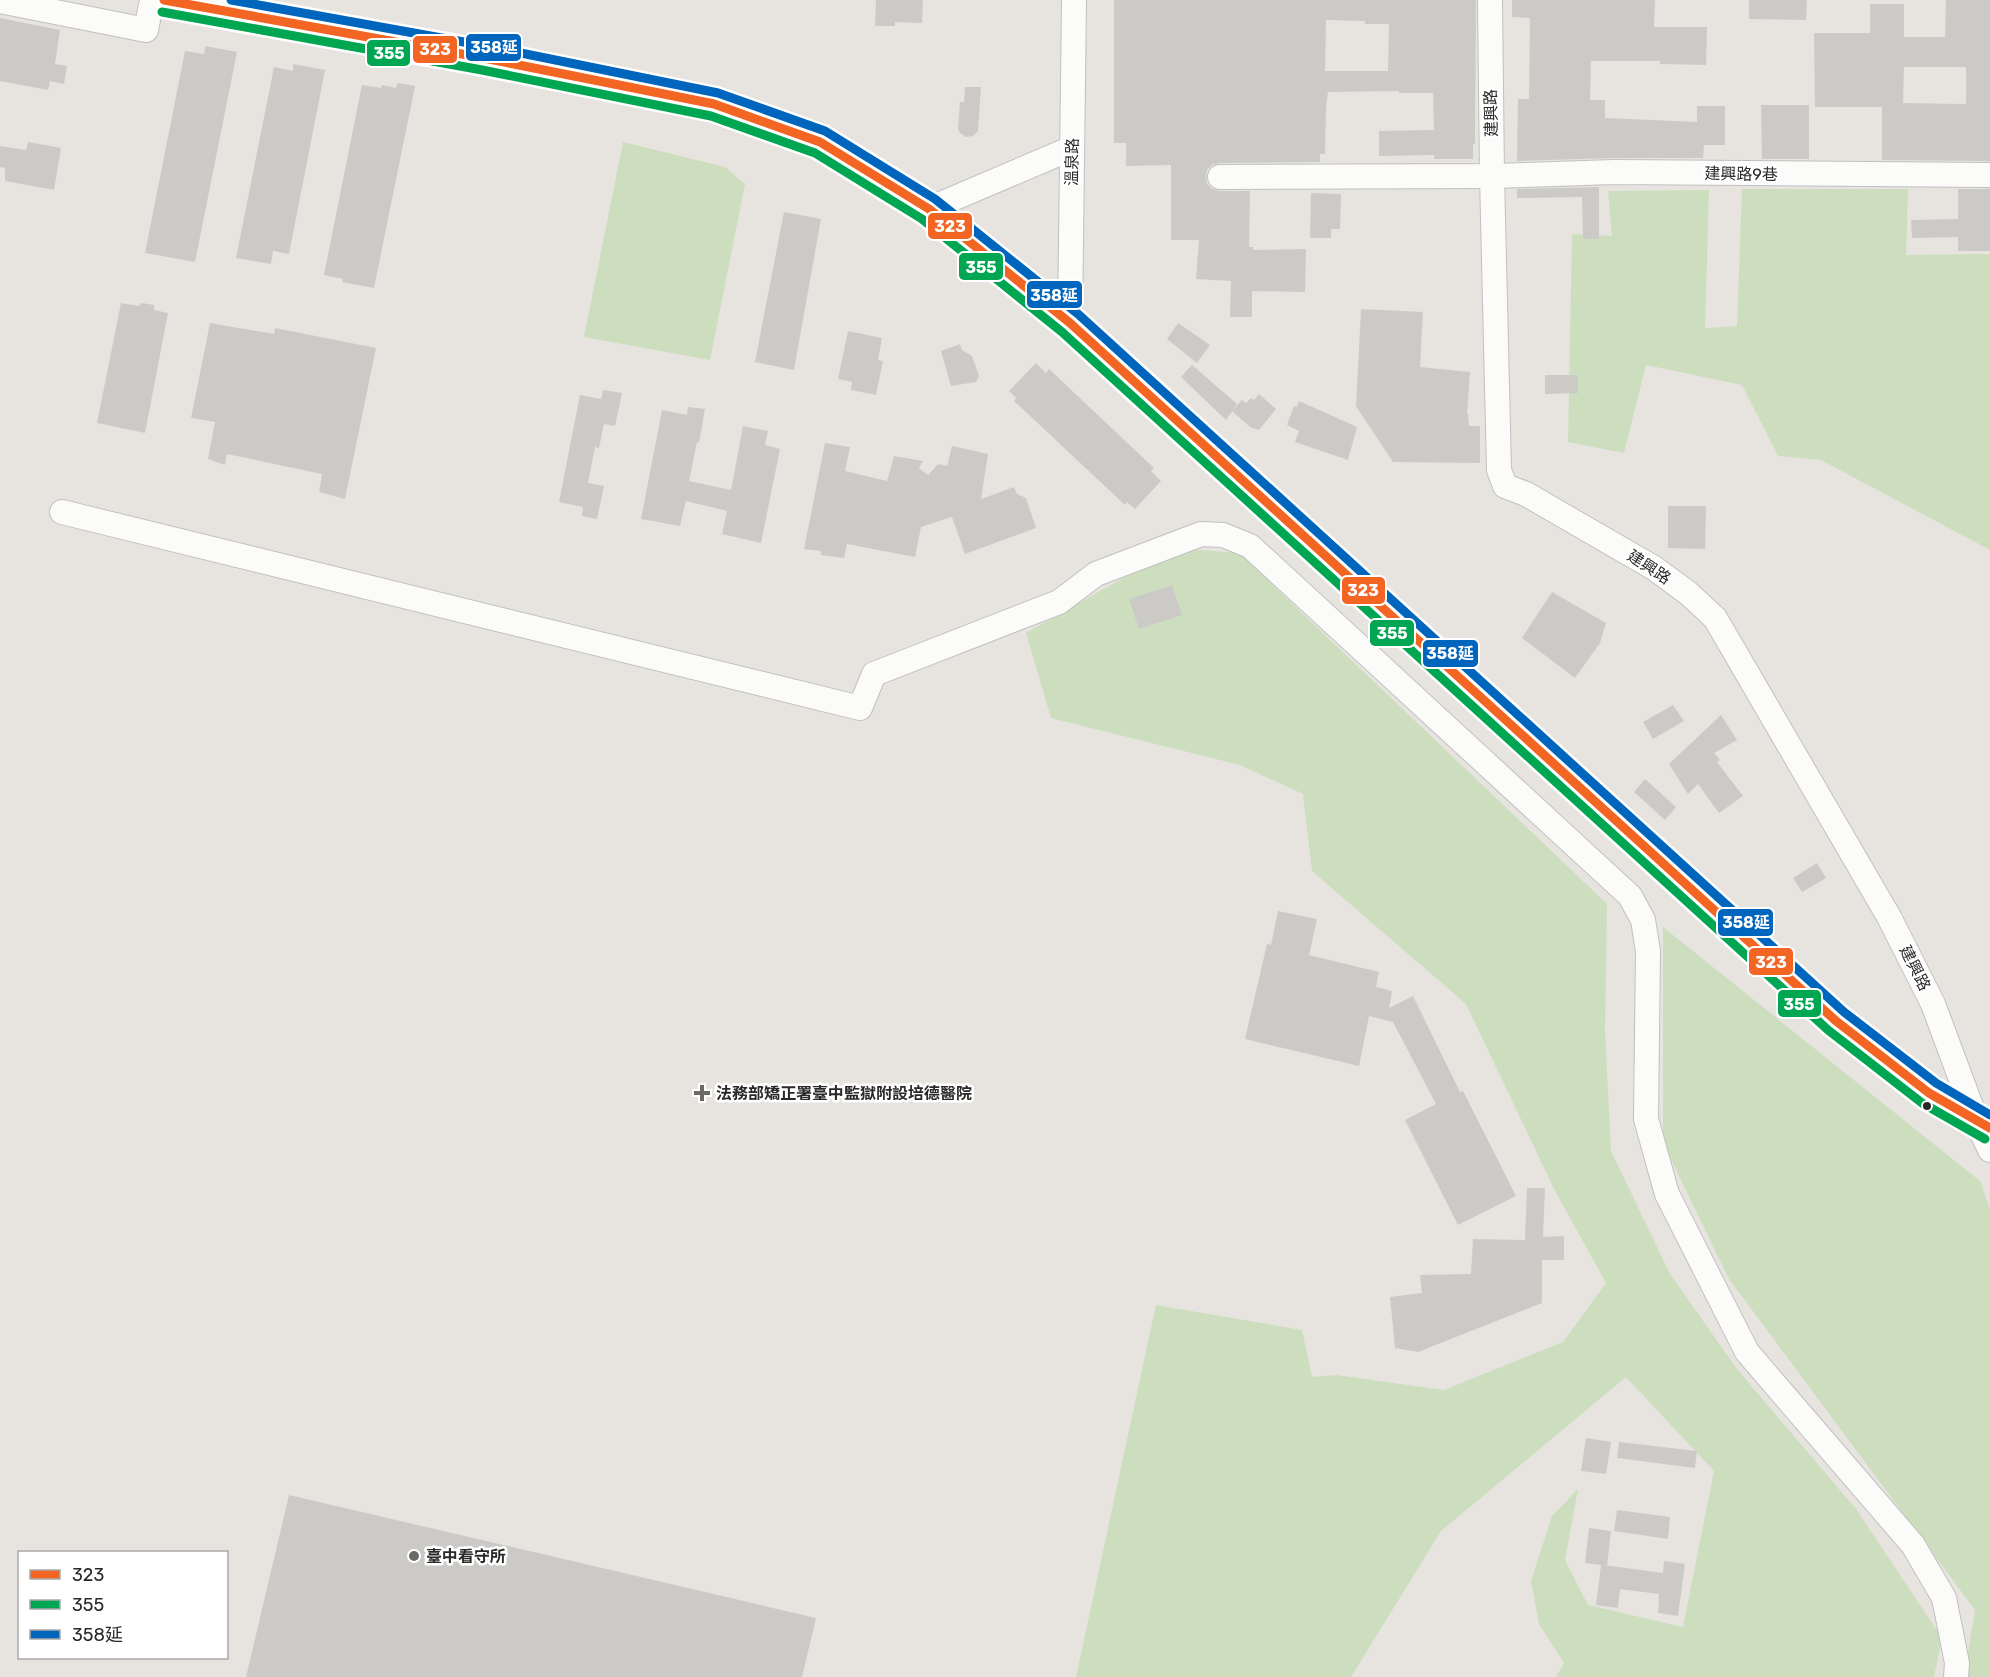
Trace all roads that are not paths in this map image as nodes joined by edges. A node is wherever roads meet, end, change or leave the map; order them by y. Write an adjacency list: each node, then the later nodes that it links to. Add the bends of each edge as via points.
1 (0, 0): 2 (street, via 146,30)
2 (152, 0)
3 (164, 0): 10 (street, via 714,104 820,142)
4 (1074, 0): 6 (street, 溫泉路)
5 (1490, 0): 8 (street, 建興路)
6 (1072, 148): 10 (street); 11 (street, 溫泉路)
7 (1990, 175): 8 (street, 建興路9巷, via 1614,172)
8 (1492, 176): 9 (street, 建興路9巷); 13 (street, 建興路, via 1499,470 1505,486 1526,494 1654,568 1715,618 1889,917 1933,1004)
9 (1220, 177)
10 (929, 209): 11 (street)
11 (1070, 323): 13 (street, via 1836,1021 1908,1079)
12 (62, 512): 14 (street, via 860,708 874,674 1059,602 1096,574 1201,534 1223,535 1250,546 1630,896 1643,920 1648,951 1646,1119 1667,1194 1747,1352 1913,1545 1944,1598 1957,1663)
13 (1987, 1131)
14 (1956, 1677)

